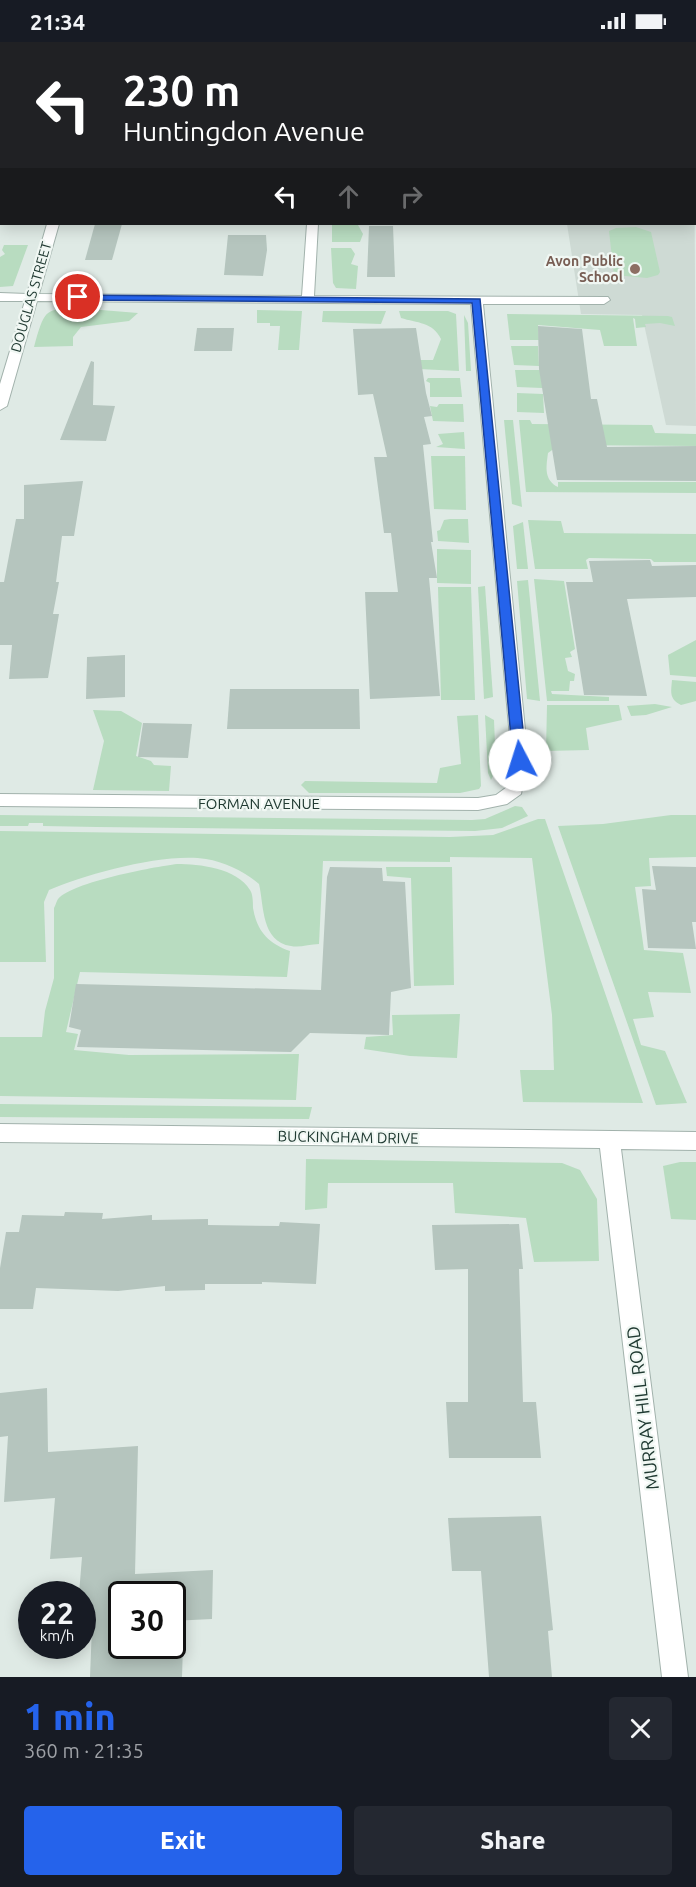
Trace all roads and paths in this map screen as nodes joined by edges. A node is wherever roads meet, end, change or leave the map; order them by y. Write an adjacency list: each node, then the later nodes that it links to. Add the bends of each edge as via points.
1 (53, 225): 4 (street, DOUGLAS STREET)
2 (313, 225): 5 (street)
3 (0, 297): 4 (street)
4 (32, 297): 5 (street); 8 (street, DOUGLAS STREET)
5 (308, 299): 7 (street)
6 (603, 300): 7 (street)
7 (477, 301): 9 (street, FORMAN AVENUE, via 520,760 515,790 501,800 478,804)
8 (0, 406)
9 (0, 800)
10 (0, 1133): 11 (street, BUCKINGHAM DRIVE)
11 (609, 1140): 12 (street, BUCKINGHAM DRIVE); 13 (street, MURRAY HILL ROAD)
12 (696, 1141)
13 (675, 1677)

